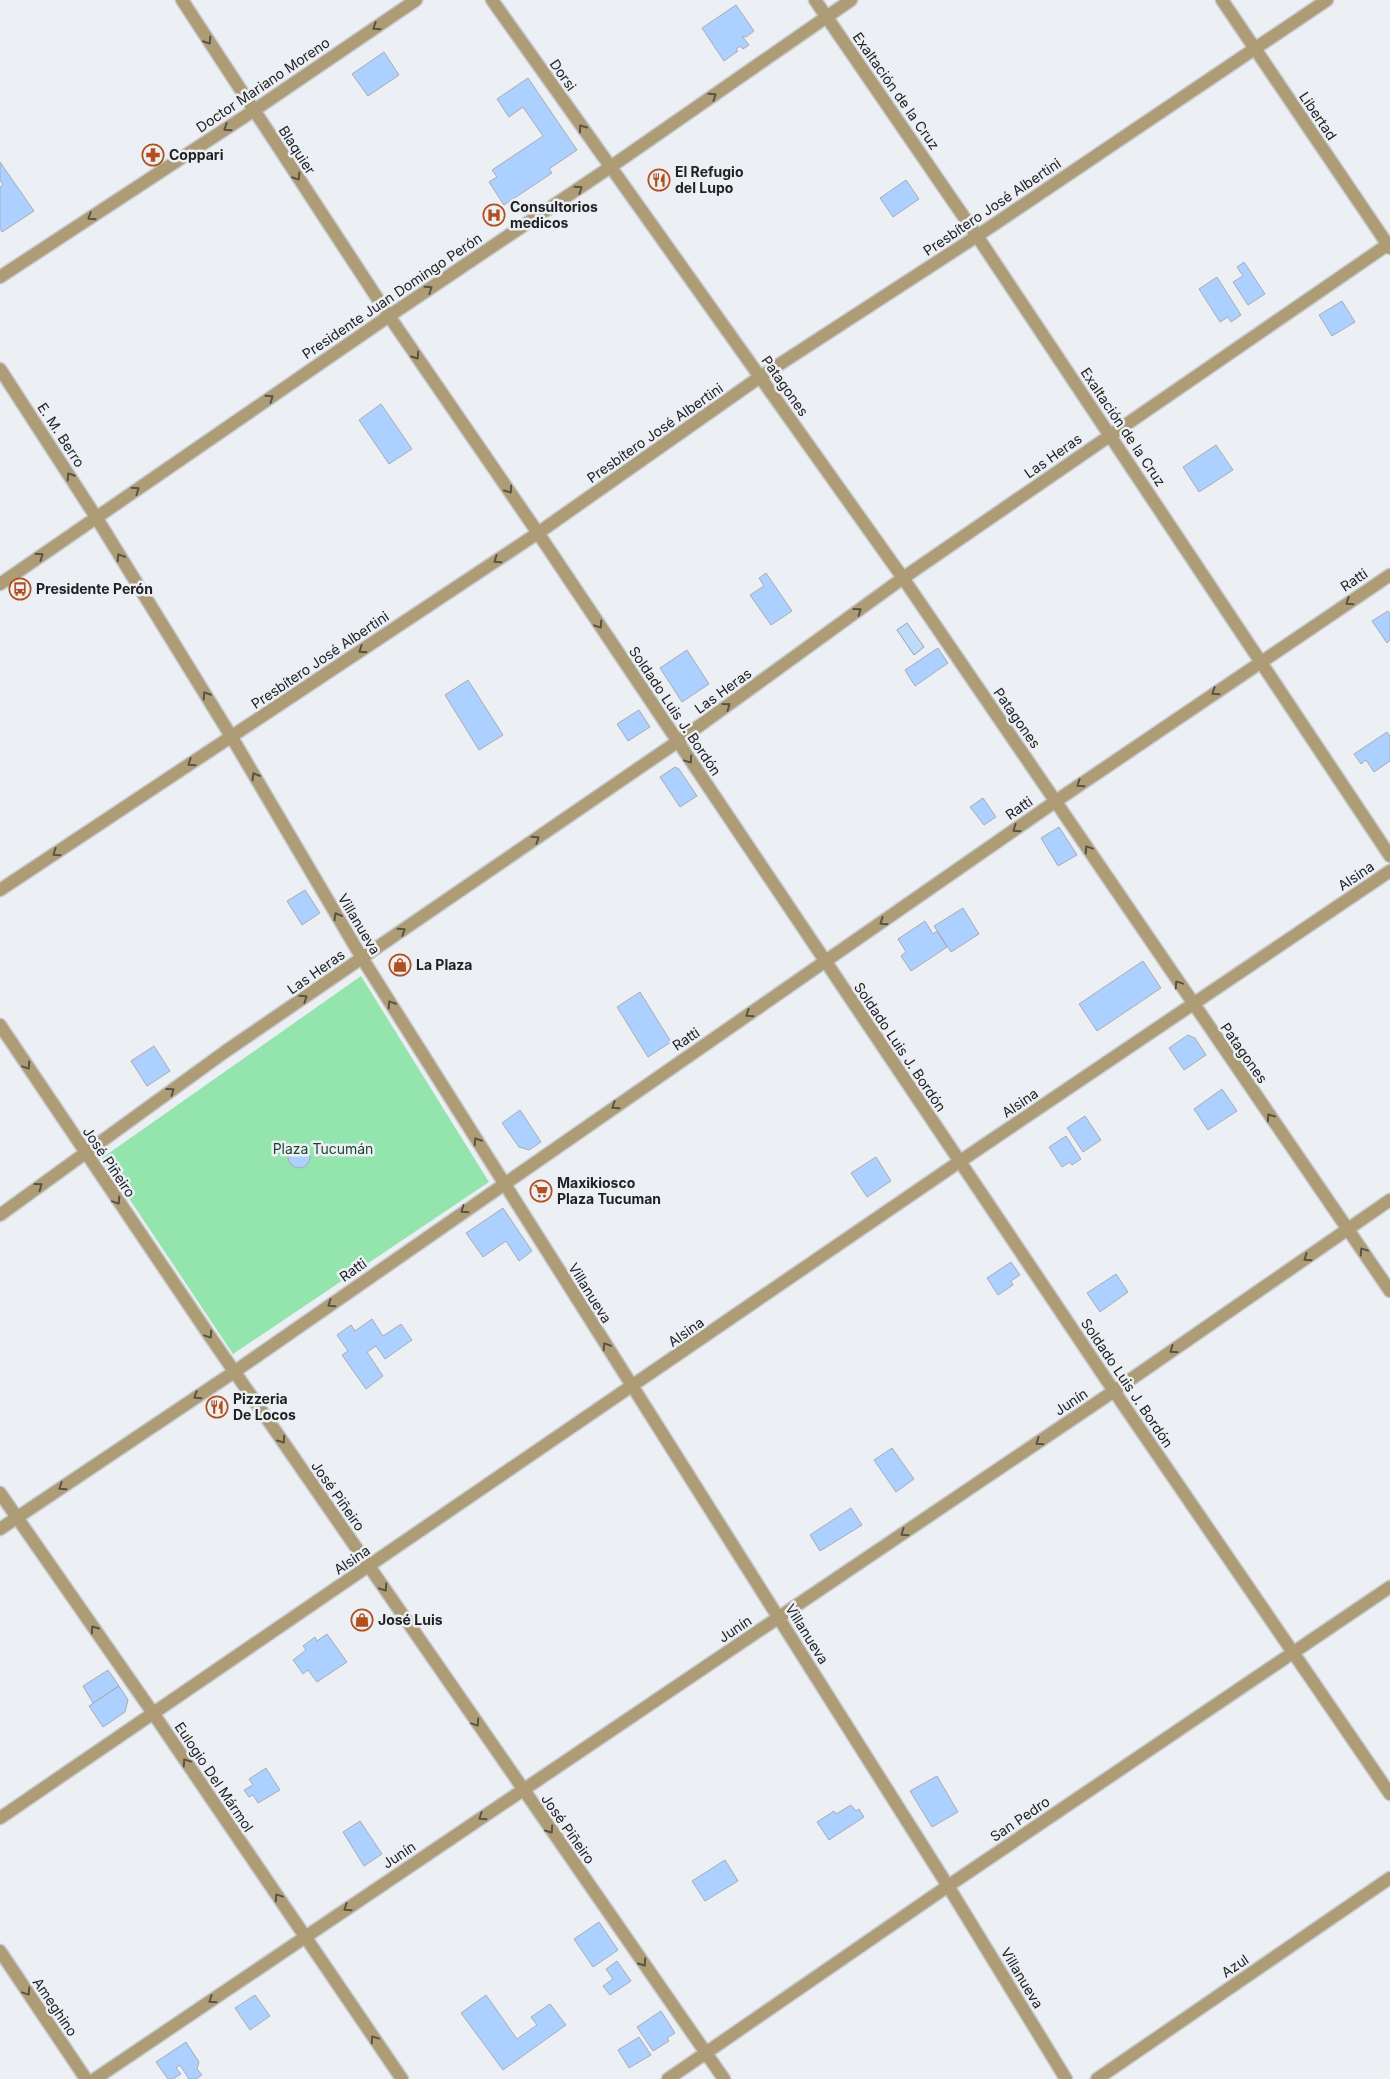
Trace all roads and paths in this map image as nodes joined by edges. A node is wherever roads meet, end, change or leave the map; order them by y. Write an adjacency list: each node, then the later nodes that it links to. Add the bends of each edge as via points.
1 (182, 0): 10 (street, Blaquier, one-way to 10)
2 (416, 0): 10 (street, Doctor Mariano Moreno, one-way to 10)
3 (492, 0): 11 (street, Dorsi, one-way to 3)
4 (815, 0): 8 (street, Exaltación de la Cruz)
5 (851, 0): 8 (street, Presidente Juan Domingo Perón)
6 (1222, 0): 9 (street, Libertad)
7 (1327, 0): 9 (street, Presbítero José Albertini)
8 (827, 17): 11 (street, Presidente Juan Domingo Perón, one-way to 8); 12 (street, Exaltación de la Cruz)
9 (1255, 49): 12 (street, Presbítero José Albertini); 13 (street, Libertad)
10 (253, 111): 14 (street, Doctor Mariano Moreno, one-way to 14); 15 (street, Blaquier, one-way to 15)
11 (610, 168): 15 (street, Presidente Juan Domingo Perón, one-way to 11); 17 (street, Patagones)
12 (977, 236): 17 (street, Presbítero José Albertini); 18 (street, Exaltación de la Cruz)
13 (1389, 245): 18 (street, Las Heras)
14 (0, 277)
15 (389, 316): 19 (street, Presidente Juan Domingo Perón, one-way to 15); 20 (street, Soldado Luis J. Bordón, one-way to 20)
16 (0, 369): 19 (street, E. M. Berro, one-way to 16)
17 (760, 377): 20 (street, Presbítero José Albertini); 22 (street, Patagones)
18 (1110, 435): 22 (street, Las Heras); 24 (street, Exaltación de la Cruz)
19 (96, 517): 23 (street, Presidente Juan Domingo Perón, one-way to 19); 25 (street, Villanueva, one-way to 19)
20 (538, 533): 25 (street, Presbítero José Albertini, one-way to 25); 26 (street, Soldado Luis J. Bordón, one-way to 26)
21 (1390, 575): 24 (street, Ratti, one-way to 24)
22 (903, 578): 26 (street, Las Heras, one-way to 22); 27 (street, Patagones)
23 (0, 584)
24 (1261, 661): 27 (street, Ratti, one-way to 27); 28 (street, Exaltación de la Cruz)
25 (232, 736): 30 (street, Presbítero José Albertini, one-way to 30); 31 (street, Villanueva, one-way to 25)
26 (677, 742): 31 (street, Las Heras, one-way to 26); 32 (street, Soldado Luis J. Bordón, one-way to 32)
27 (1056, 801): 32 (street, Ratti, one-way to 32); 33 (street, Patagones, one-way to 27)
28 (1390, 856)
29 (1390, 871): 33 (street, Alsina)
30 (0, 890)
31 (362, 958): 35 (street, Las Heras, one-way to 31); 37 (street, Villanueva, one-way to 31)
32 (825, 962): 36 (street, Soldado Luis J. Bordón); 37 (street, Ratti, one-way to 37)
33 (1193, 1005): 36 (street, Alsina); 40 (street, Patagones, one-way to 33)
34 (0, 1025): 35 (street, José Piñeiro, one-way to 35)
35 (85, 1153): 39 (street, Las Heras, one-way to 35); 42 (street, José Piñeiro, one-way to 42)
36 (959, 1162): 43 (street, Alsina); 44 (street, Soldado Luis J. Bordón)
37 (504, 1182): 42 (street, Ratti, one-way to 42); 43 (street, Villanueva, one-way to 37)
38 (1390, 1200): 40 (street, Junín)
39 (0, 1215)
40 (1348, 1229): 41 (street, Patagones, one-way to 40); 44 (street, Junín, one-way to 44)
41 (1390, 1292)
42 (234, 1372): 46 (street, Ratti, one-way to 46); 48 (street, José Piñeiro, one-way to 48)
43 (632, 1388): 48 (street, Alsina); 50 (street, Villanueva)
44 (1114, 1391): 50 (street, Junín, one-way to 50); 51 (street, Soldado Luis J. Bordón)
45 (0, 1493): 46 (street, Eulogio Del Mármol)
46 (16, 1518): 47 (street, Ratti); 52 (street, Eulogio Del Mármol, one-way to 46)
47 (0, 1529)
48 (369, 1567): 52 (street, Alsina); 53 (street, José Piñeiro, one-way to 53)
49 (1390, 1587): 51 (street, San Pedro)
50 (779, 1617): 53 (street, Junín); 57 (street, Villanueva)
51 (1294, 1653): 54 (street, Soldado Luis J. Bordón); 57 (street, San Pedro)
52 (153, 1713): 55 (street, Alsina); 58 (street, Eulogio Del Mármol, one-way to 52)
53 (522, 1790): 58 (street, Junín, one-way to 58); 60 (street, José Piñeiro, one-way to 60)
54 (1390, 1794)
55 (0, 1818)
56 (1390, 1878): 67 (street, Azul)
57 (948, 1886): 60 (street, San Pedro); 66 (street, Villanueva)
58 (305, 1937): 62 (street, Junín, one-way to 62); 63 (street, Eulogio Del Mármol, one-way to 58)
59 (0, 1951): 61 (street, Ameghino, one-way to 61)
60 (707, 2054): 64 (street, San Pedro); 65 (street, José Piñeiro)
61 (86, 2079)
62 (95, 2079)
63 (402, 2079)
64 (668, 2079)
65 (724, 2079)
66 (1066, 2079)
67 (1097, 2079)

